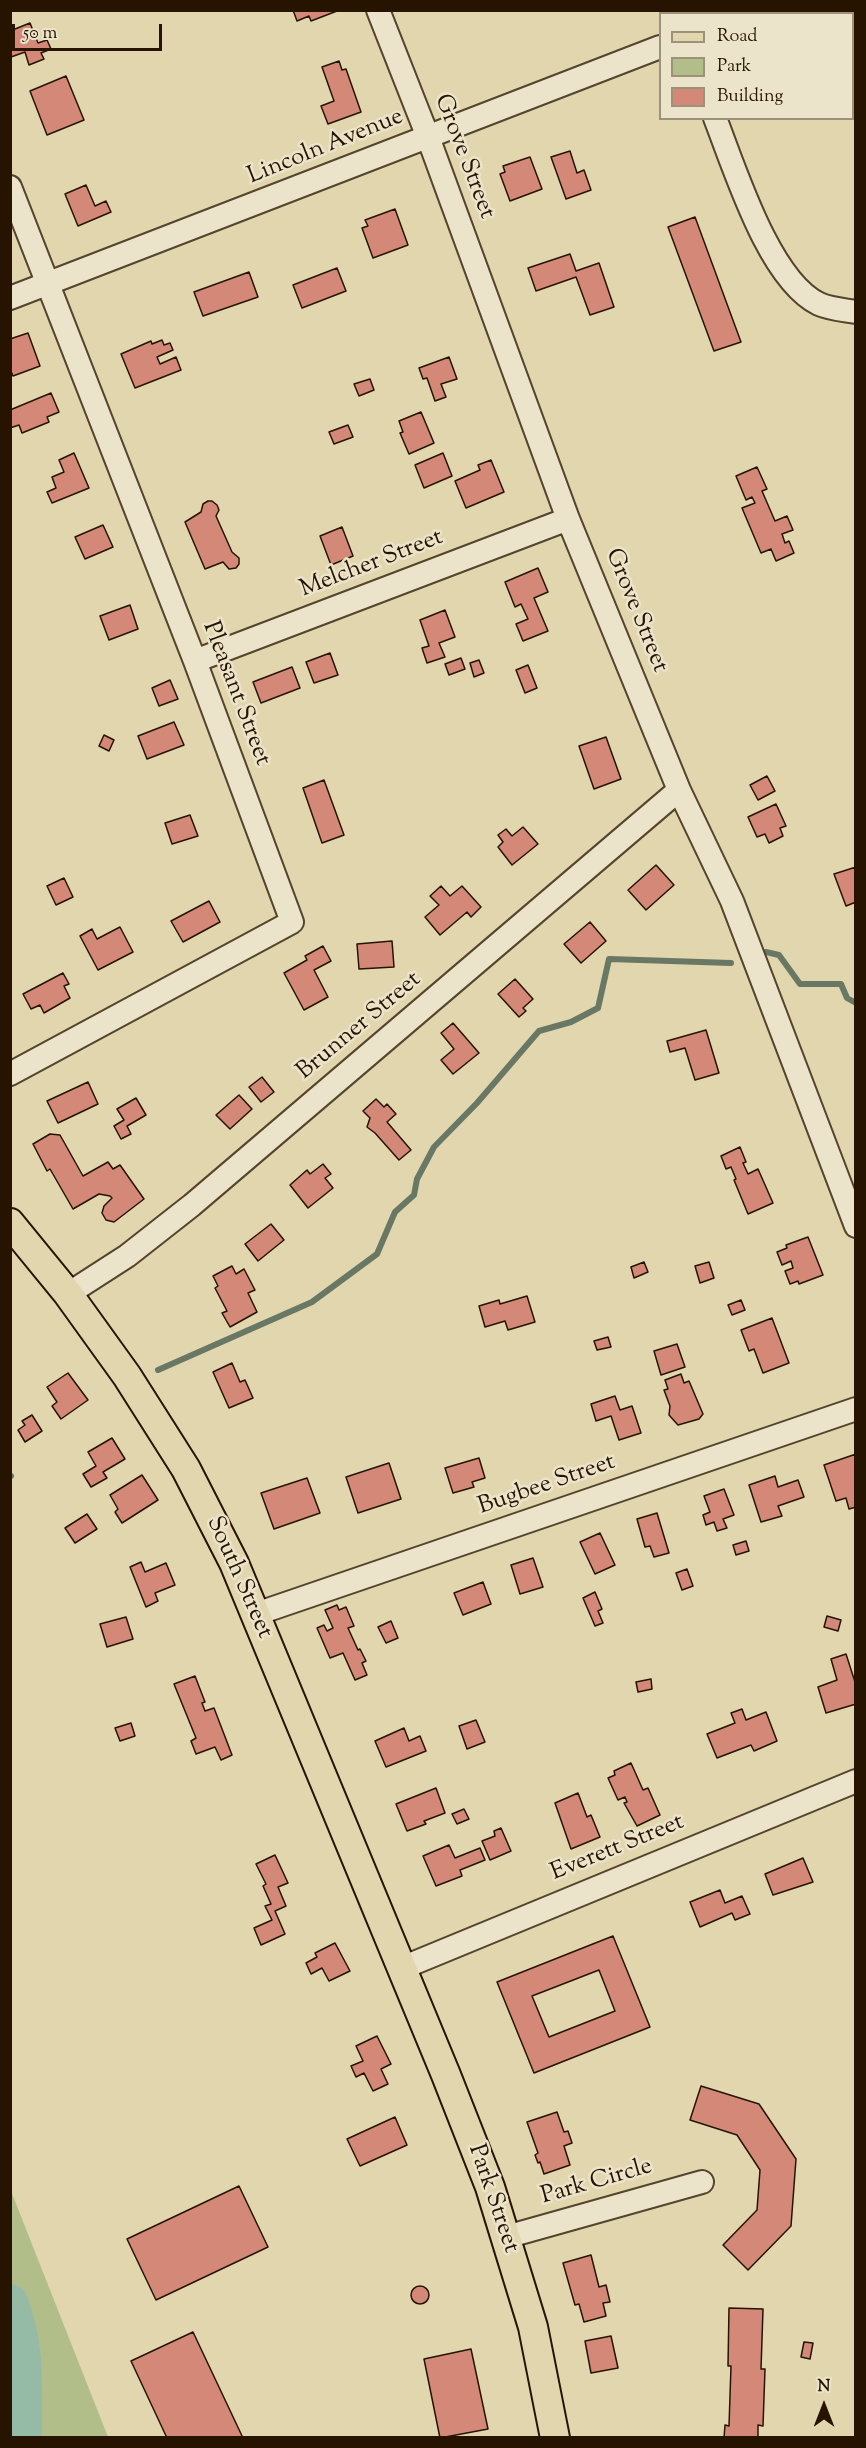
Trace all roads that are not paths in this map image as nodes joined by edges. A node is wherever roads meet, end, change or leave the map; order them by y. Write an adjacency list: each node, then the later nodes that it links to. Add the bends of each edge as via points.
1 (378, 10): 4 (street, Grove Street)
2 (659, 47): 4 (street, Lincoln Avenue)
3 (716, 120): 8 (street, via 765,243 792,282 820,304)
4 (428, 137): 6 (street, Lincoln Avenue); 9 (street, Grove Street)
5 (10, 187): 6 (street, Pleasant Street)
6 (49, 283): 7 (street, Lincoln Avenue); 10 (street, Pleasant Street)
7 (10, 298)
8 (855, 312)
9 (568, 519): 10 (street, Melcher Street); 11 (street, Grove Street)
10 (195, 661): 12 (street, Pleasant Street, via 292,922)
11 (679, 790): 14 (street, Grove Street, via 732,902); 15 (street, Brunner Street, via 192,1205 127,1256)
12 (10, 1074)
13 (10, 1224): 15 (main road, South Street)
14 (855, 1226)
15 (69, 1294): 17 (main road, South Street, via 186,1469)
16 (855, 1409): 17 (street, Bugbee Street)
17 (256, 1614): 19 (main road, South Street)
18 (855, 1781): 19 (street, Everett Street)
19 (402, 1968): 21 (main road, Park Street, via 479,2157)
20 (702, 2182): 21 (street, Park Circle)
21 (506, 2237): 22 (main road, Park Street, via 533,2327)
22 (555, 2438)

